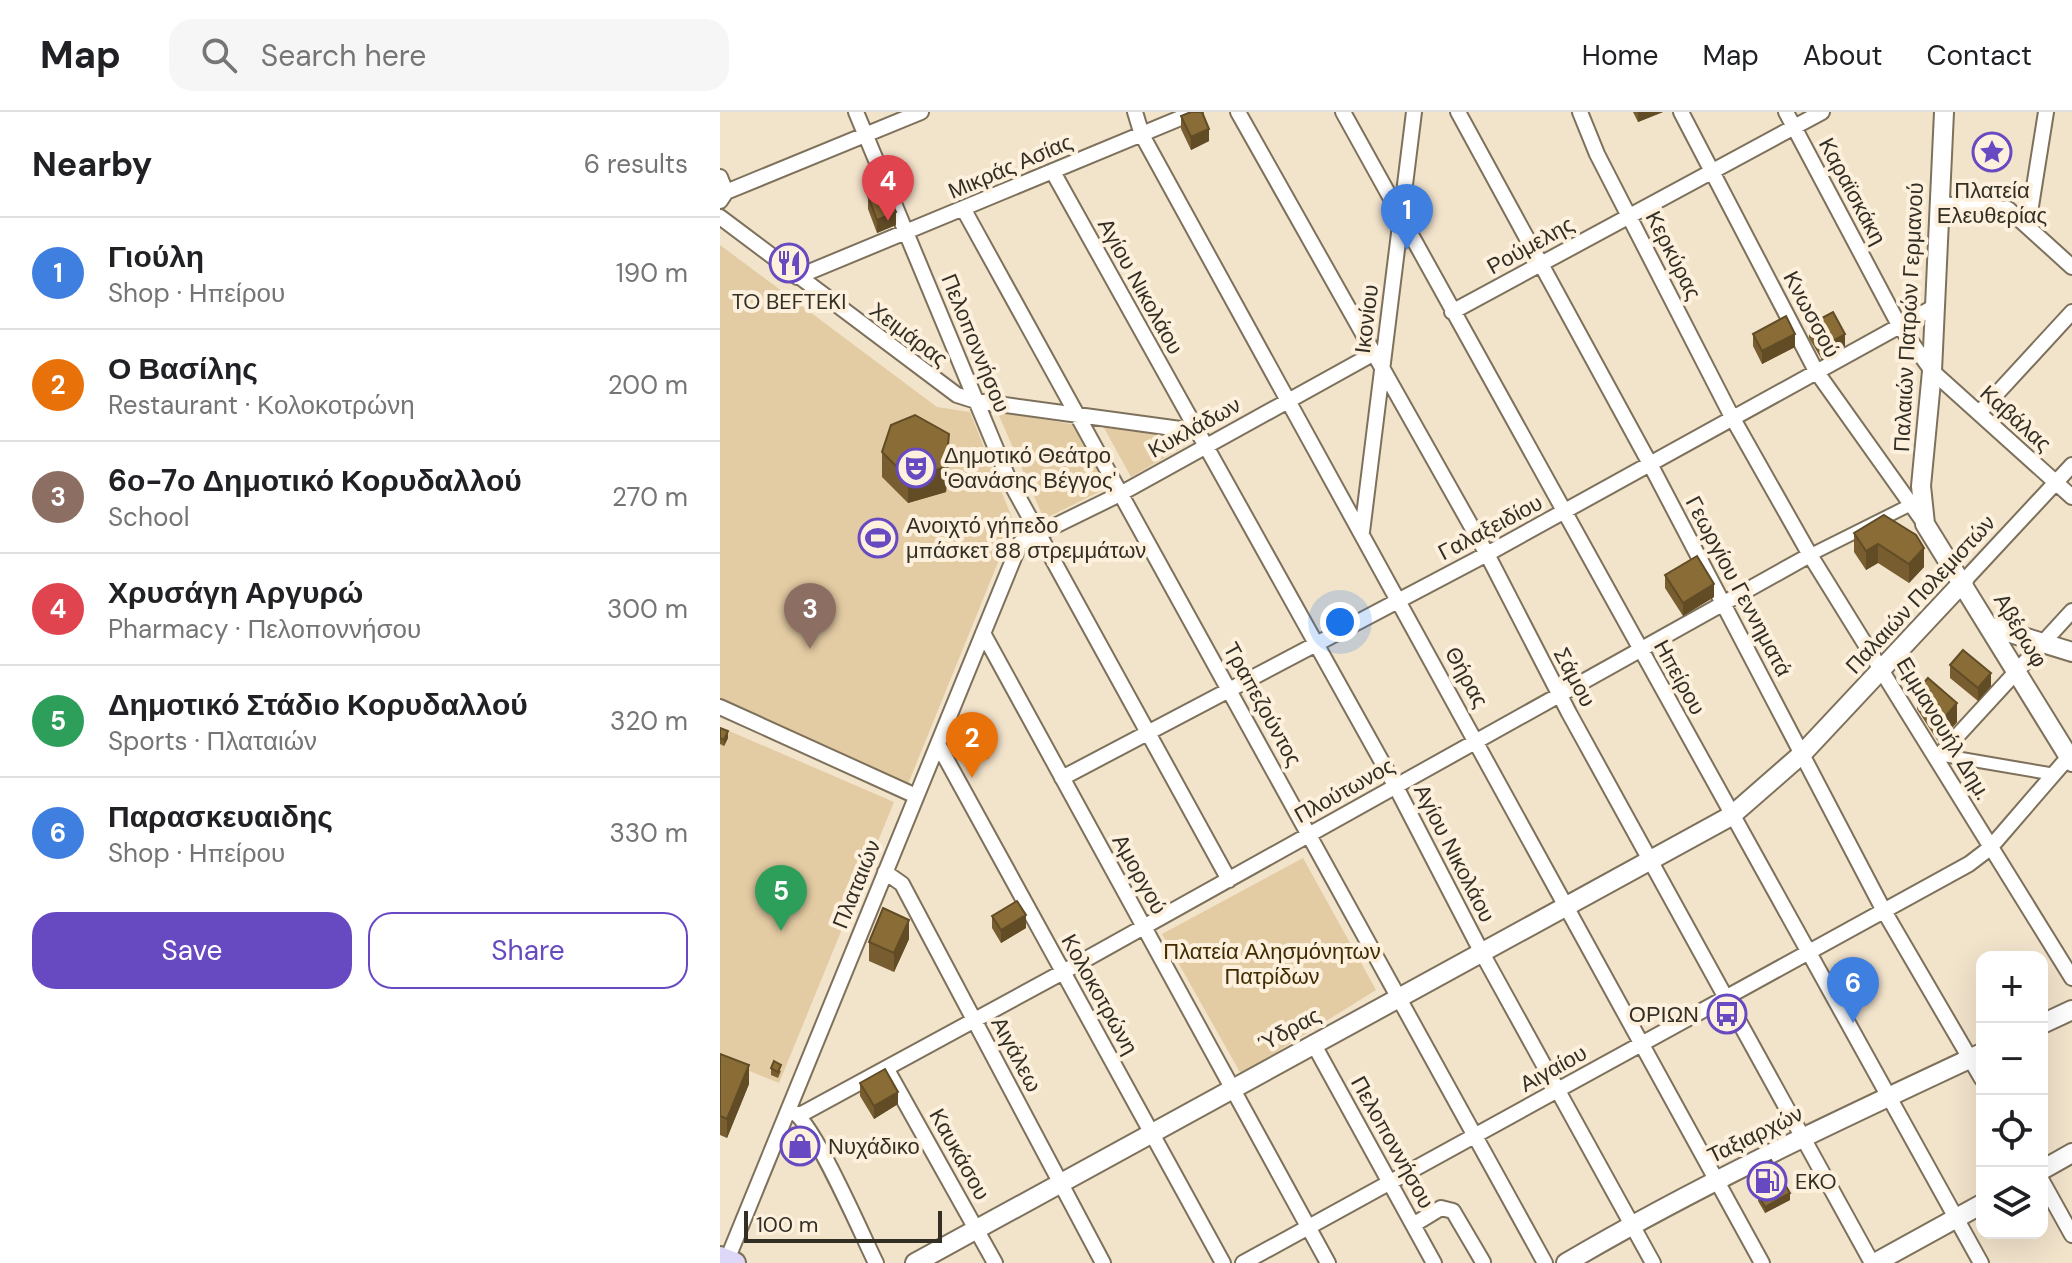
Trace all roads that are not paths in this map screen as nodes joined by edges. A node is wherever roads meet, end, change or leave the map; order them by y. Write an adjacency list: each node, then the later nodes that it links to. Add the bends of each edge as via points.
1 (856, 112): 16 (street, Πελοποννήσου)
2 (921, 112): 16 (street)
3 (1135, 112): 17 (street, Θήρας)
4 (1195, 112): 17 (street, Μικράς Ασίας)
5 (1238, 112): 36 (street, Σάμου)
6 (1343, 112): 26 (street, Ηπείρου)
7 (1414, 112): 26 (street, Ικονίου)
8 (1458, 112): 29 (street, Γεωργίου Γεννηματά)
9 (1580, 112): 24 (street, Κερκύρας)
10 (1681, 112): 19 (street, Κνωσσού)
11 (1786, 112): 15 (street, Καραϊσκάκη)
12 (1822, 112): 15 (street, Ρούμελης)
13 (1944, 112): 22 (street, Παλαιών Πατρών Γερμανού)
14 (2046, 112): 27 (street)
15 (1794, 126): 19 (street, Ρούμελης); 35 (street, Καραϊσκάκη)
16 (866, 135): 21 (street); 28 (street, Πελοποννήσου)
17 (1142, 135): 18 (street, Μικράς Ασίας); 41 (street, Θήρας)
18 (1053, 172): 23 (street, Μικράς Ασίας); 45 (street, Αγίου Νικολάου)
19 (1713, 173): 24 (street, Ρούμελης); 37 (street, Κνωσσού)
20 (720, 177): 21 (street)
21 (723, 196)
22 (1939, 204): 27 (street, via 2008,209); 32 (street, Παλαιών Πατρών Γερμανού)
23 (964, 210): 28 (street, Μικράς Ασίας); 43 (street, Τραπεζούντος)
24 (1629, 216): 29 (street, Ρούμελης); 44 (street, Κερκύρας)
25 (720, 217): 31 (street, Χειμάρας)
26 (1401, 220): 33 (street, Ηπείρου); 39 (street, Ικονίου)
27 (2028, 225): 30 (street)
28 (906, 231): 31 (street, Μικράς Ασίας); 40 (street, Πελοποννήσου)
29 (1541, 264): 33 (street, Ρούμελης); 47 (street, Γεωργίου Γεννηματά)
30 (2072, 267)
31 (797, 277): 40 (street, Χειμάρας, via 940,386)
32 (1934, 307): 35 (street, Γαλαξειδίου); 38 (street, Παλαιών Πατρών Γερμανού)
33 (1452, 312): 53 (street, Ηπείρου)
34 (2072, 312): 42 (street)
35 (1899, 325): 37 (street, Γαλαξειδίου); 38 (street, Καραϊσκάκη)
36 (1371, 355): 39 (street, Σάμου); 41 (street, Κυκλάδων)
37 (1816, 371): 44 (street, Γαλαξειδίου); 52 (street, Κνωσσού)
38 (1932, 371): 42 (street, Καβάλας); 54 (street, Παλαιών Πατρών Γερμανού, via 1921,486)
39 (1382, 373): 56 (street, Ικονίου); 57 (street, Σάμου)
40 (976, 401): 43 (street, Χειμάρας); 55 (street, Πελοποννήσου)
41 (1289, 401): 46 (street, Κυκλάδων); 56 (street, Θήρας)
42 (1979, 413): 49 (street, Καβάλας)
43 (1076, 414): 45 (street, Χειμάρας); 50 (street, Τραπεζούντος)
44 (1732, 417): 47 (street, Γαλαξειδίου); 58 (street, Εμμανουήλ Δημ.)
45 (1195, 431): 46 (street, Αγίου Νικολάου)
46 (1204, 446): 50 (street, Κυκλάδων); 66 (street, Αγίου Νικολάου)
47 (1649, 462): 53 (street, Γαλαξειδίου); 61 (street, Γεωργίου Γεννηματά)
48 (2072, 465): 49 (street, Παλαιών Πολεμιστών)
49 (2056, 482): 51 (street, Καβάλας); 59 (street, Παλαιών Πολεμιστών)
50 (1120, 494): 55 (street, Κυκλάδων); 71 (street, Τραπεζούντος)
51 (2072, 497)
52 (1910, 505): 54 (street, Κνωσσού); 58 (street, Πλούτωνος)
53 (1566, 511): 57 (street, Γαλαξειδίου); 67 (street, Ηπείρου)
54 (1925, 524): 59 (street, Αβέρωφ)
55 (1035, 532): 64 (street, Πλαταιών, via 1016,549); 74 (street, Πελοποννήσου)
56 (1362, 532): 60 (street, Θήρας)
57 (1487, 554): 60 (street, Γαλαξειδίου); 72 (street, Σάμου)
58 (1810, 555): 61 (street, Πλούτωνος); 69 (street, Εμμανουήλ Δημ.)
59 (1964, 581): 63 (street, Αβέρωφ); 69 (street, Παλαιών Πολεμιστών)
60 (1400, 600): 66 (street, Γαλαξειδίου); 75 (street, Θήρας)
61 (1723, 604): 67 (street, Πλούτωνος); 77 (street, Γεωργίου Γεννηματά)
62 (2072, 611): 65 (street)
63 (1991, 627): 65 (street); 70 (street, Αβέρωφ)
64 (983, 633): 76 (street, Πλαταιών); 81 (street, Αμοργού)
65 (2041, 644): 68 (street); 70 (street)
66 (1315, 645): 71 (street, Γαλαξειδίου); 82 (street, Αγίου Νικολάου)
67 (1640, 651): 72 (street, Πλούτωνος); 84 (street, Ηπείρου)
68 (2072, 652)
69 (1884, 670): 77 (street, Παλαιών Πολεμιστών); 78 (street, Εμμανουήλ Δημ.)
70 (2017, 670): 78 (street); 79 (street, Αβέρωφ)
71 (1230, 689): 74 (street, Γαλαξειδίου); 85 (street, Τραπεζούντος)
72 (1560, 697): 75 (street, Πλούτωνος); 87 (street, Σάμου)
73 (720, 707): 83 (street)
74 (1147, 732): 81 (street, Γαλαξειδίου); 89 (street, Πελοποννήσου)
75 (1478, 741): 82 (street, Πλούτωνος); 90 (street, Θήρας)
76 (939, 746): 83 (street, Πλαταιών); 95 (street, Κολοκοτρώνη)
77 (1802, 754): 84 (street, Ύδρας); 91 (street, Γεωργίου Γεννηματά)
78 (1939, 756): 80 (street); 86 (street, Εμμανουήλ Δημ.)
79 (2071, 757): 80 (street, Αιγαίου)
80 (2052, 774): 86 (street, Αιγαίου)
81 (1062, 778): 92 (street, Αμοργού)
82 (1396, 787): 85 (street, Πλούτωνος); 93 (street, Αγίου Νικολάου)
83 (916, 796): 88 (street, Πλαταιών)
84 (1731, 816): 87 (street, Ύδρας); 94 (street, Ηπείρου)
85 (1311, 833): 89 (street, Πλούτωνος); 97 (street, Τραπεζούντος)
86 (1990, 848): 91 (street, Αιγαίου); 96 (street, Εμμανουήλ Δημ.)
87 (1650, 860): 90 (street, Ύδρας); 98 (street, Σάμου)
88 (885, 872): 100 (street, Αιγάλεω, via 902,884); 109 (street, Πλαταιών)
89 (1229, 880): 92 (street, Πλούτωνος)
90 (1565, 907): 93 (street, Ύδρας); 103 (street, Θήρας)
91 (1884, 911): 94 (street, Αιγαίου); 104 (street, Γεωργίου Γεννηματά)
92 (1143, 925): 95 (street, Πλούτωνος); 106 (street, Αμοργού)
93 (1482, 953): 97 (street, Ύδρας); 107 (street, Αγίου Νικολάου)
94 (1807, 953): 98 (street, Αιγαίου); 108 (street, Ηπείρου)
95 (1063, 972): 100 (street, Πλούτωνος); 110 (street, Κολοκοτρώνη)
96 (2072, 978)
97 (1397, 997): 102 (street, Ύδρας); 112 (street, Τραπεζούντος)
98 (1726, 999): 103 (street, Αιγαίου); 111 (street, Σάμου)
99 (2072, 1010): 101 (street)
100 (975, 1021): 105 (street, Πλούτωνος); 117 (street, Αιγάλεω)
101 (2044, 1023)
102 (1313, 1043): 106 (street, Ύδρας); 116 (street, Πελοποννήσου)
103 (1641, 1045): 107 (street, Αιγαίου); 115 (street, Θήρας)
104 (1976, 1056): 108 (street, Ταξιαρχών)
105 (886, 1068): 109 (street, Πλούτωνος); 124 (street, Καυκάσου)
106 (1232, 1088): 110 (street, Ύδρας); 123 (street, Αμοργού)
107 (1558, 1090): 112 (street, Αιγαίου); 121 (street, Αγίου Νικολάου)
108 (1890, 1099): 111 (street, Ταξιαρχών); 120 (street, Ηπείρου)
109 (795, 1112): 126 (street, Πλαταιών); 128 (street)
110 (1152, 1133): 117 (street, Ύδρας); 132 (street, Κολοκοτρώνη)
111 (1801, 1136): 115 (street, Ταξιαρχών); 140 (street, Σάμου)
112 (1473, 1138): 116 (street, Αιγαίου); 136 (street, Τραπεζούντος)
113 (2072, 1153): 114 (street)
114 (2047, 1167)
115 (1717, 1179): 121 (street, Ταξιαρχών); 139 (street, Θήρας)
116 (1389, 1183): 122 (street, Πελοποννήσου); 123 (street, Αιγαίου)
117 (1061, 1184): 124 (street, Ύδρας); 131 (street, Αιγάλεω)
118 (2048, 1192): 125 (street)
119 (1976, 1207): 120 (street)
120 (1956, 1219): 140 (street); 141 (street, Ηπείρου)
121 (1631, 1224): 137 (street, Ταξιαρχών); 138 (street, Αγίου Νικολάου)
122 (1413, 1225): 127 (street, via 1441,1208 1453,1211); 135 (street, Πελοποννήσου)
123 (1308, 1227): 133 (street, Αιγαίου); 134 (street, Αμοργού)
124 (978, 1231): 129 (street, Ύδρας); 130 (street, Καυκάσου)
125 (2072, 1235)
126 (727, 1260)
127 (1483, 1262)
128 (876, 1263)
129 (915, 1263)
130 (995, 1263)
131 (1103, 1263)
132 (1223, 1263)
133 (1243, 1263)
134 (1328, 1263)
135 (1434, 1263)
136 (1545, 1263)
137 (1566, 1263)
138 (1653, 1263)
139 (1762, 1263)
140 (1873, 1263)
141 (1981, 1263)

